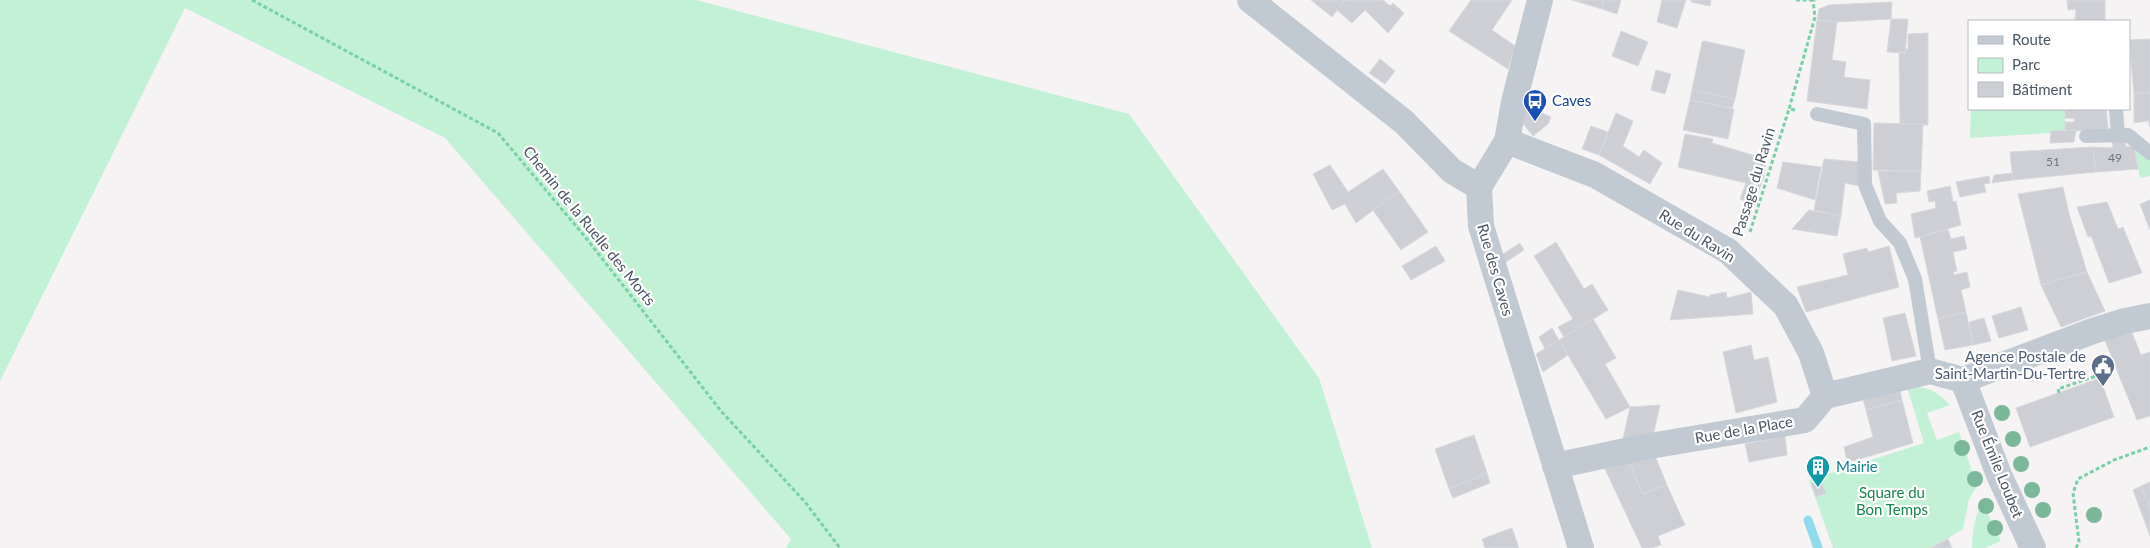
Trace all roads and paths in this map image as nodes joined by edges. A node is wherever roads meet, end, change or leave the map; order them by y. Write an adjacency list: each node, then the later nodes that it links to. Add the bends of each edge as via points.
1 (252, 0): 23 (path, Chemin de la Ruelle des Morts, via 498,132 586,238 721,411 805,502)
2 (1250, 0): 13 (street, via 1404,122 1452,171)
3 (1540, 0): 11 (street)
4 (1796, 0): 5 (path)
5 (1814, 0): 6 (path, Passage du Ravin, via 1815,17)
6 (1789, 109): 8 (path); 14 (path, Passage du Ravin)
7 (2116, 110): 9 (lane)
8 (1817, 114): 16 (lane, via 1864,124 1865,185 1880,220 1900,244 1915,279)
9 (2118, 135): 10 (lane); 12 (lane, via 2128,135)
10 (2086, 136)
11 (1507, 141): 13 (street); 14 (street, Rue du Ravin, via 1595,175 1728,251)
12 (2150, 153)
13 (1479, 187): 22 (street, Rue des Caves, via 1481,226)
14 (1740, 263): 20 (street, Rue du Ravin, via 1786,306 1811,353)
15 (2150, 316): 18 (street, via 2101,329)
16 (1930, 371): 18 (street); 20 (street)
17 (2105, 373): 19 (path, via 2058,389)
18 (1963, 380): 25 (street, Rue Émile Loubet, via 1998,475)
19 (2059, 393)
20 (1825, 396): 22 (street, Rue de la Place, via 1806,420 1644,447)
21 (2150, 447): 26 (path, via 2114,460 2078,479 2074,493 2079,542)
22 (1555, 466): 24 (street, Rue des Caves)
23 (840, 548)
24 (1581, 548)
25 (2033, 548)
26 (2076, 548)

